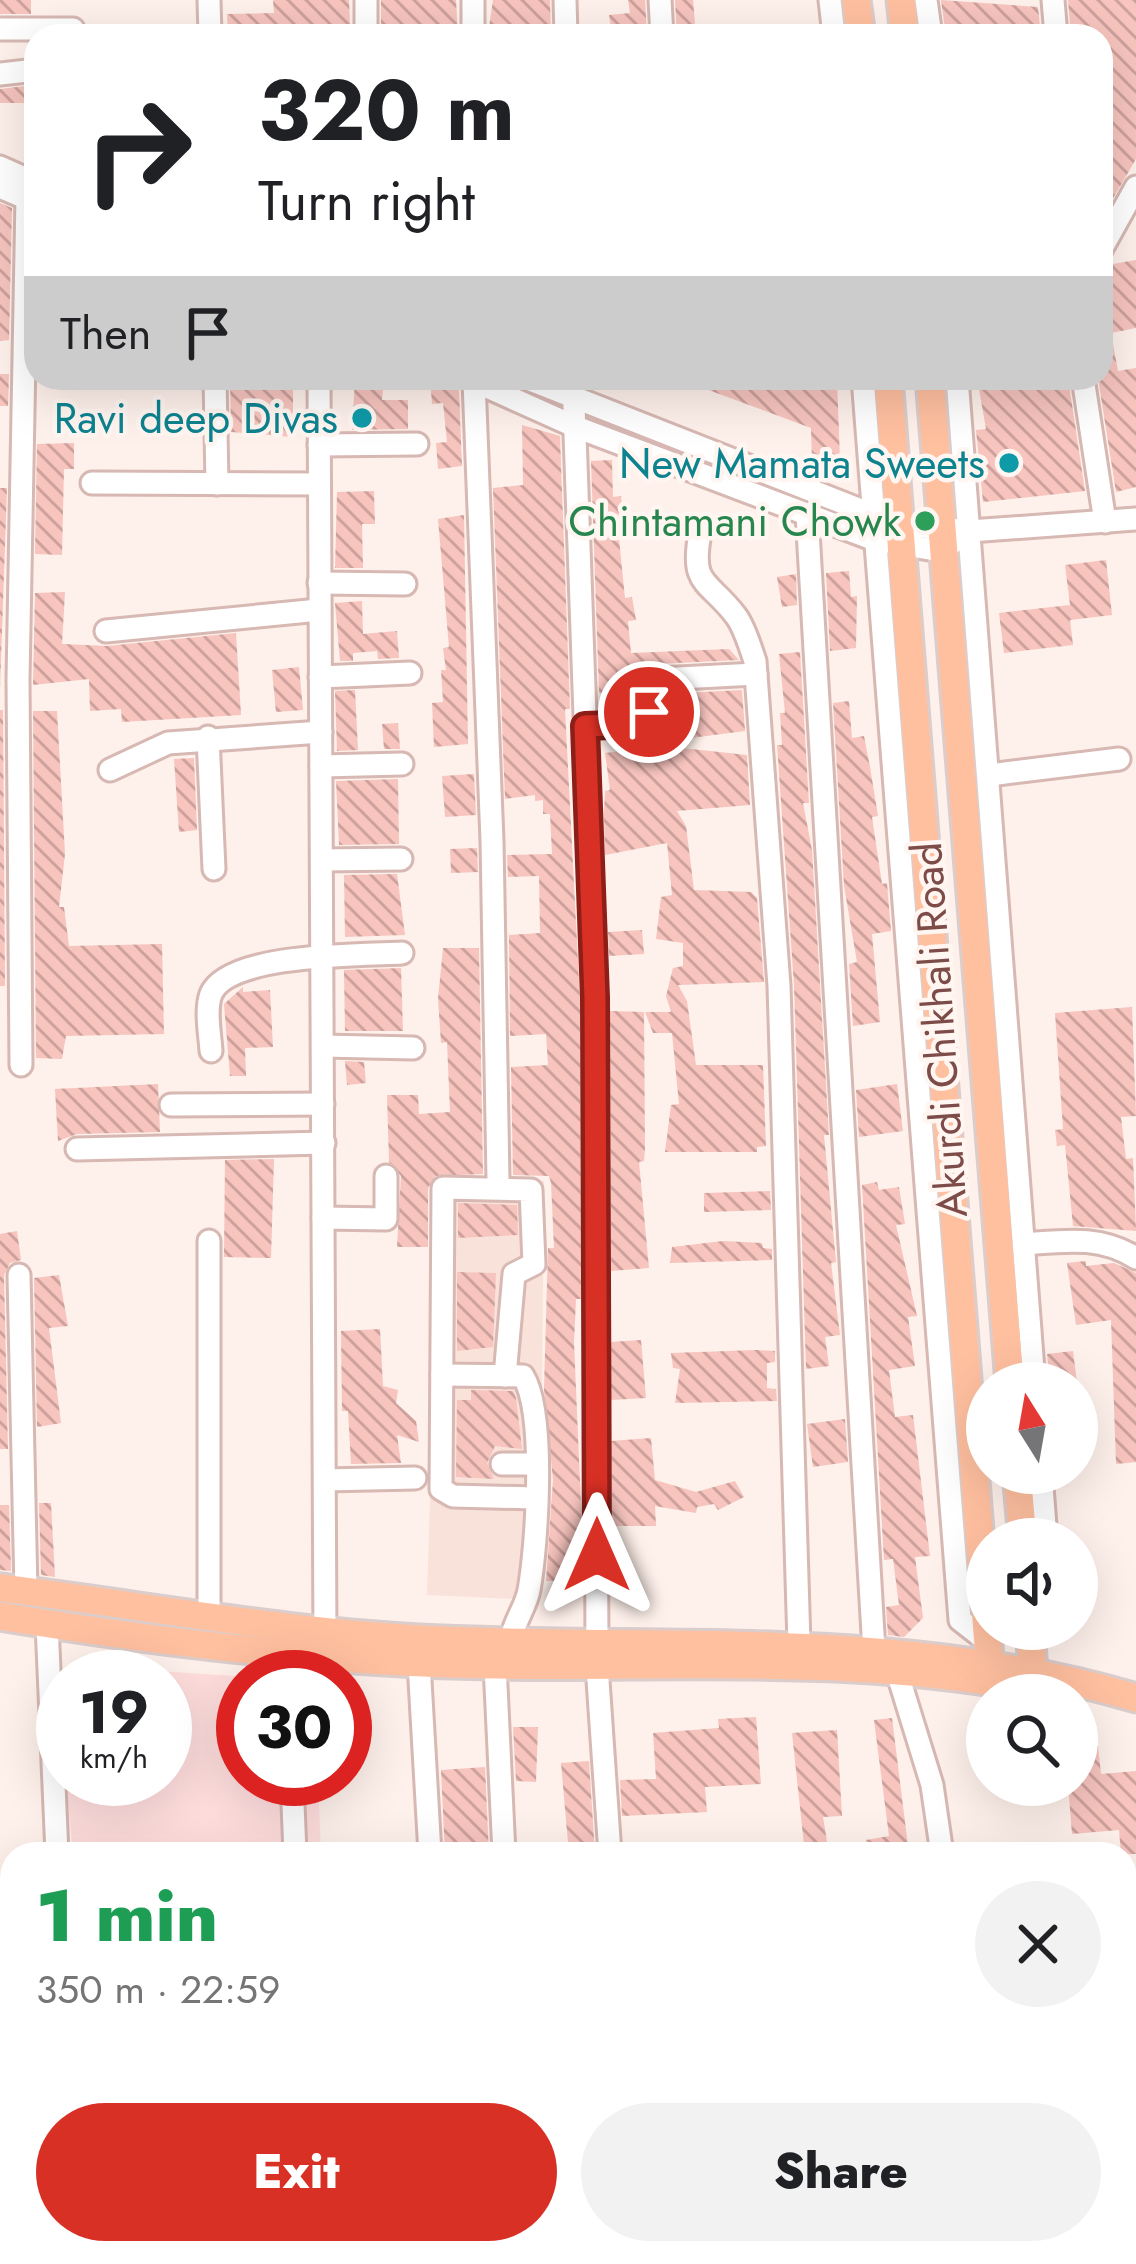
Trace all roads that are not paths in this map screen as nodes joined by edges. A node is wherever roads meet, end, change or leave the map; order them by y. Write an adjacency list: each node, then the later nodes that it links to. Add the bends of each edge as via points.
1 (0, 166): 2 (street)
2 (24, 186)
3 (1136, 187): 4 (street)
4 (1113, 228)
5 (27, 390): 53 (street)
6 (215, 390): 21 (street)
7 (319, 390): 19 (street)
8 (472, 390): 59 (street)
9 (495, 390): 17 (street)
10 (574, 390): 17 (street)
11 (576, 390): 27 (street)
12 (864, 390): 27 (street)
13 (888, 390): 27 (main road, Akurdi Chikhali Road)
14 (931, 390): 29 (main road, Akurdi Chikhali Road)
15 (958, 390): 26 (street)
16 (1085, 390): 25 (street)
17 (576, 427): 23 (street); 37 (street)
18 (417, 444): 19 (street)
19 (319, 445): 22 (street)
20 (92, 483): 21 (street)
21 (217, 484): 22 (street)
22 (319, 484): 30 (street)
23 (807, 514): 27 (street); 80 (street)
24 (1136, 519): 25 (street)
25 (1105, 522): 26 (street)
26 (970, 531): 29 (street); 44 (street)
27 (887, 532): 29 (street); 86 (main road, Akurdi Chikhali Road)
28 (700, 533): 35 (street, via 701,583 737,617)
29 (940, 541): 65 (main road, Akurdi Chikhali Road)
30 (319, 583): 31 (street); 32 (street)
31 (405, 584)
32 (319, 610): 33 (street); 36 (street)
33 (106, 631)
34 (410, 673): 36 (street)
35 (756, 674): 37 (street, via 659,679 649,685 649,712 640,724); 84 (street, via 779,986)
36 (320, 677): 38 (street)
37 (585, 726): 83 (street, via 595,998)
38 (321, 732): 39 (street); 42 (street)
39 (208, 737): 43 (street, via 156,747); 47 (street)
40 (1119, 759): 44 (street)
41 (402, 764): 42 (street)
42 (321, 766): 45 (street)
43 (110, 770)
44 (989, 775): 62 (street)
45 (322, 860): 46 (street); 49 (street)
46 (401, 860)
47 (214, 869)
48 (402, 953): 49 (street)
49 (323, 956): 50 (street); 52 (street, via 220,982 209,1000)
50 (323, 1046): 51 (street); 54 (street)
51 (413, 1048)
52 (211, 1051)
53 (20, 1065)
54 (323, 1104): 55 (street); 56 (street)
55 (171, 1105)
56 (324, 1143): 57 (street); 60 (street)
57 (77, 1149)
58 (386, 1176): 60 (street, via 386,1219)
59 (498, 1180)
60 (323, 1219): 72 (street)
61 (209, 1241): 76 (street)
62 (1024, 1244): 63 (street, via 1085,1239); 66 (street)
63 (1136, 1258)
64 (19, 1275): 74 (street)
65 (1008, 1362)
66 (1032, 1362)
67 (442, 1375): 68 (street); 68 (street, via 443,1188 524,1187 533,1196 534,1264 514,1274); 73 (street, via 441,1490)
68 (505, 1376): 70 (street, via 523,1376 532,1392)
69 (502, 1464): 70 (street)
70 (536, 1464): 73 (street)
71 (415, 1478): 72 (street)
72 (325, 1480): 78 (street)
73 (534, 1498): 82 (street, via 529,1594)
74 (13, 1590): 76 (main road)
75 (0, 1616): 77 (main road)
76 (209, 1617): 78 (main road)
77 (47, 1624): 81 (main road); 93 (street)
78 (325, 1645): 79 (main road); 82 (main road); 87 (main road)
79 (316, 1650)
80 (874, 1651): 84 (main road); 86 (main road)
81 (216, 1653)
82 (503, 1653): 83 (main road); 87 (main road); 96 (street)
83 (598, 1654): 84 (main road); 97 (street)
84 (796, 1654): 88 (main road)
85 (1040, 1660): 86 (main road); 89 (main road)
86 (988, 1662): 88 (main road)
87 (419, 1663): 95 (street)
88 (898, 1675): 98 (street)
89 (1136, 1698)
90 (1098, 1706): 91 (main road)
91 (1136, 1717)
92 (293, 1806): 94 (street)
93 (56, 1842)
94 (295, 1842)
95 (429, 1842)
96 (504, 1842)
97 (609, 1842)
98 (940, 1842)

